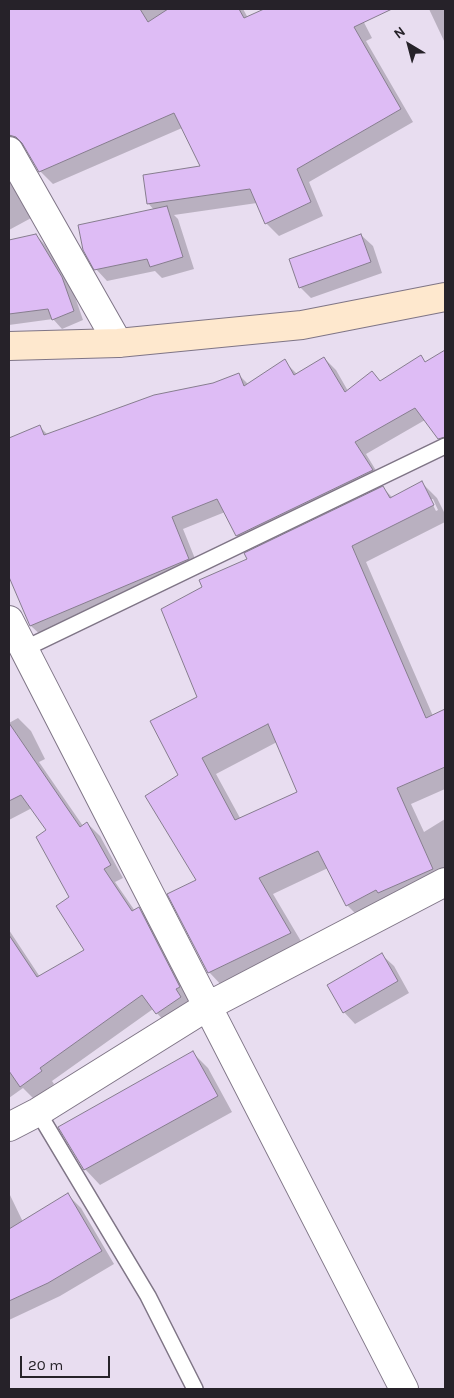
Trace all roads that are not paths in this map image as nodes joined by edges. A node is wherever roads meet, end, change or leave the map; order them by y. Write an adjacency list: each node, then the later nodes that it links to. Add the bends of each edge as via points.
1 (9, 151): 3 (street)
2 (445, 297): 3 (main road, via 302,326)
3 (118, 343): 4 (main road)
4 (9, 346)
5 (445, 446): 7 (lane)
6 (9, 620): 7 (street)
7 (24, 649): 9 (street)
8 (445, 882): 9 (street)
9 (208, 1006): 10 (street); 13 (street)
10 (38, 1112): 11 (street); 12 (lane, via 148,1296)
11 (9, 1127)
12 (195, 1389)
13 (404, 1389)

